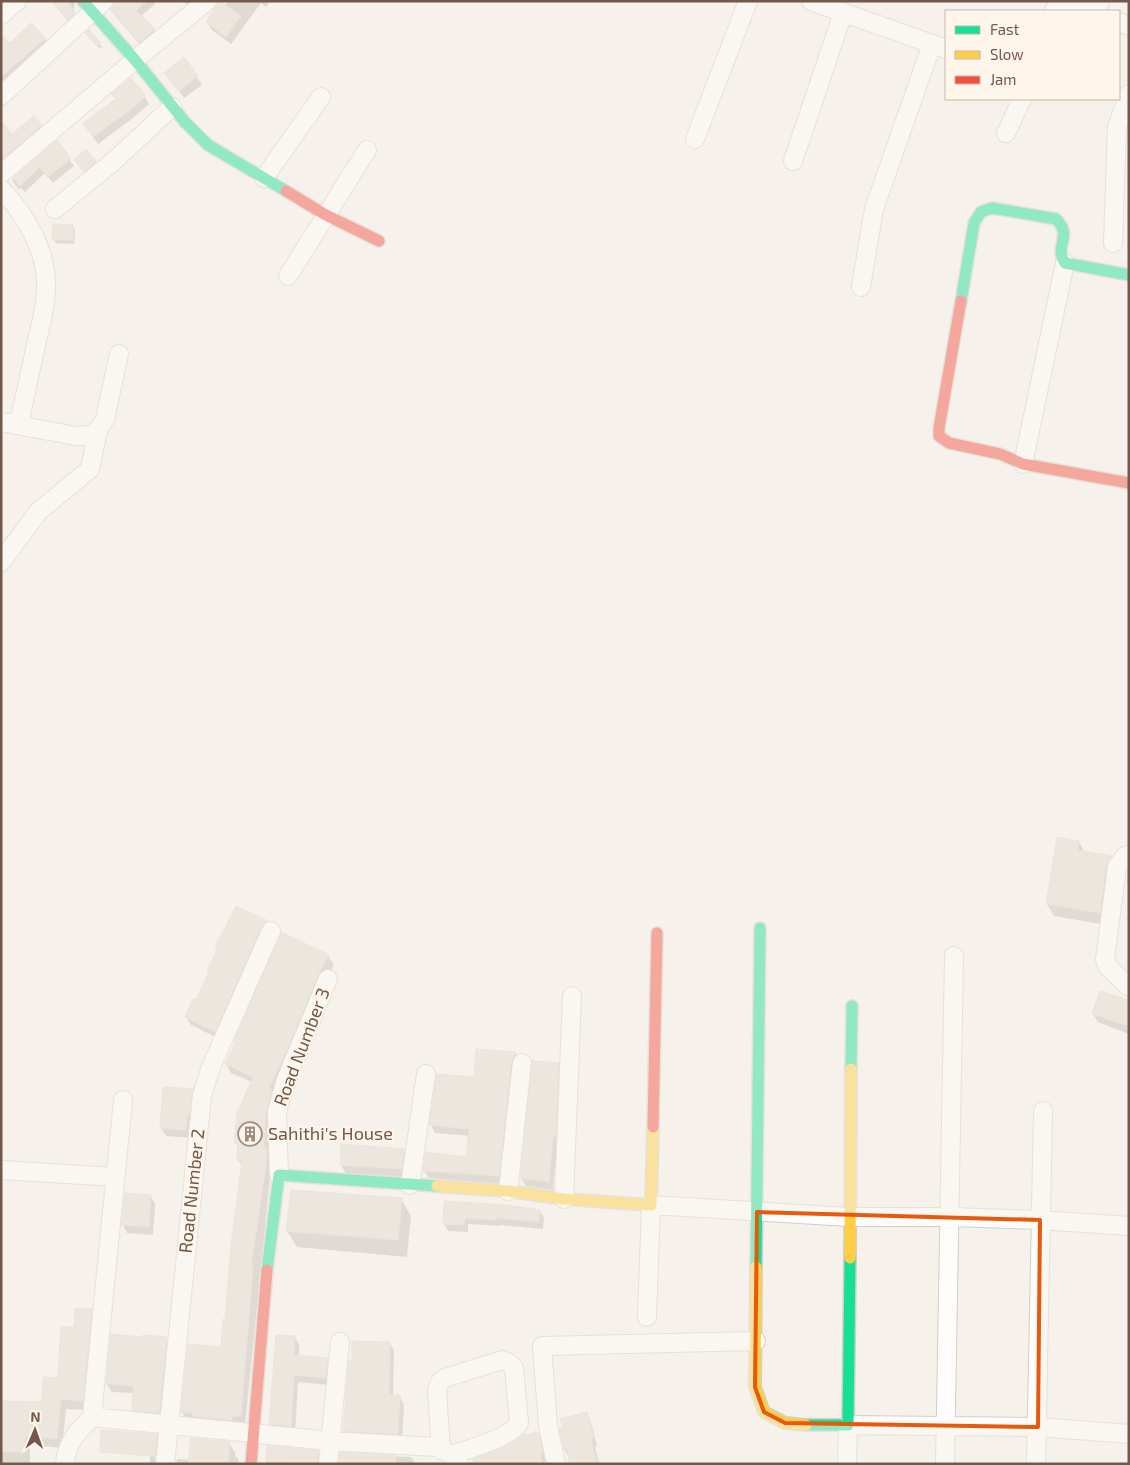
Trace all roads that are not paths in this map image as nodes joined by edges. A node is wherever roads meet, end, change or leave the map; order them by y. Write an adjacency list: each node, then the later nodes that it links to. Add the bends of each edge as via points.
1 (17, 1): 9 (street)
2 (207, 1): 11 (street)
3 (748, 1): 18 (street)
4 (812, 1): 8 (street)
5 (1057, 1): 7 (street)
6 (93, 5): 11 (street); 13 (street)
7 (1085, 10)
8 (843, 13): 10 (street); 20 (street)
9 (1, 15)
10 (939, 46): 31 (street, via 874,209)
11 (134, 60): 16 (street); 21 (street)
12 (1129, 94): 27 (street, via 1117,127)
13 (1, 96)
14 (321, 97): 22 (street)
15 (1022, 100): 17 (street)
16 (172, 106): 22 (street, via 208,145); 24 (street, via 115,160)
17 (1006, 133)
18 (695, 139)
19 (367, 150): 25 (street)
20 (792, 161)
21 (1, 174)
22 (264, 178): 25 (street)
23 (1, 189): 33 (street, via 34,233 46,280 42,322 21,415)
24 (55, 209)
25 (328, 216): 26 (street); 30 (street)
26 (379, 241)
27 (1112, 243)
28 (1065, 263): 29 (street); 35 (street); 35 (street, via 1060,254 1065,229 1056,219 992,208 981,212 974,223 939,436 949,444 1000,454)
29 (1129, 275)
30 (288, 276)
31 (861, 287)
32 (119, 354): 34 (street, via 105,419)
33 (8, 424): 34 (street, via 76,436 90,435)
34 (98, 430): 37 (street, via 90,469 39,511)
35 (1023, 464): 36 (street)
36 (1129, 483)
37 (1, 562)
38 (1129, 855): 44 (street, via 1117,867 1105,959 1108,967)
39 (760, 928): 58 (street)
40 (270, 931): 67 (street, Road Number 2, via 202,1095)
41 (657, 933): 57 (street)
42 (954, 956): 60 (street)
43 (328, 979): 52 (street, Road Number 3, via 276,1112)
44 (1129, 987)
45 (572, 996): 56 (street)
46 (852, 1006): 59 (street)
47 (522, 1063): 55 (street)
48 (426, 1074): 54 (street)
49 (123, 1100): 53 (street)
50 (1043, 1111): 61 (street)
51 (1, 1170): 53 (street)
52 (279, 1175): 54 (street); 71 (street)
53 (115, 1177): 66 (street)
54 (410, 1185): 55 (street)
55 (508, 1191): 56 (street)
56 (564, 1199): 57 (street)
57 (650, 1205): 58 (street); 63 (street)
58 (757, 1212): 59 (street); 64 (street)
59 (850, 1216): 60 (street); 68 (street)
60 (951, 1217): 61 (street); 69 (street)
61 (1040, 1220): 62 (street); 70 (street)
62 (1129, 1226)
63 (647, 1317)
64 (756, 1341): 68 (street, via 755,1387 764,1412 785,1423); 79 (street, via 542,1346 548,1426)
65 (340, 1342): 73 (street)
66 (92, 1417): 67 (street); 75 (street, via 66,1450)
67 (169, 1424): 71 (street); 76 (street, Road Number 2)
68 (848, 1425): 69 (street); 80 (street)
69 (946, 1426): 70 (street); 81 (street)
70 (1038, 1427): 72 (street); 82 (street)
71 (253, 1433): 73 (street); 77 (street)
72 (1129, 1434)
73 (330, 1440): 74 (street, via 436,1447); 78 (street)
74 (451, 1456): 74 (street, via 437,1390 440,1382 502,1360 508,1362 514,1368 519,1423 506,1435)
75 (65, 1464)
76 (165, 1464)
77 (251, 1464)
78 (328, 1464)
79 (556, 1464)
80 (847, 1464)
81 (945, 1464)
82 (1036, 1464)

